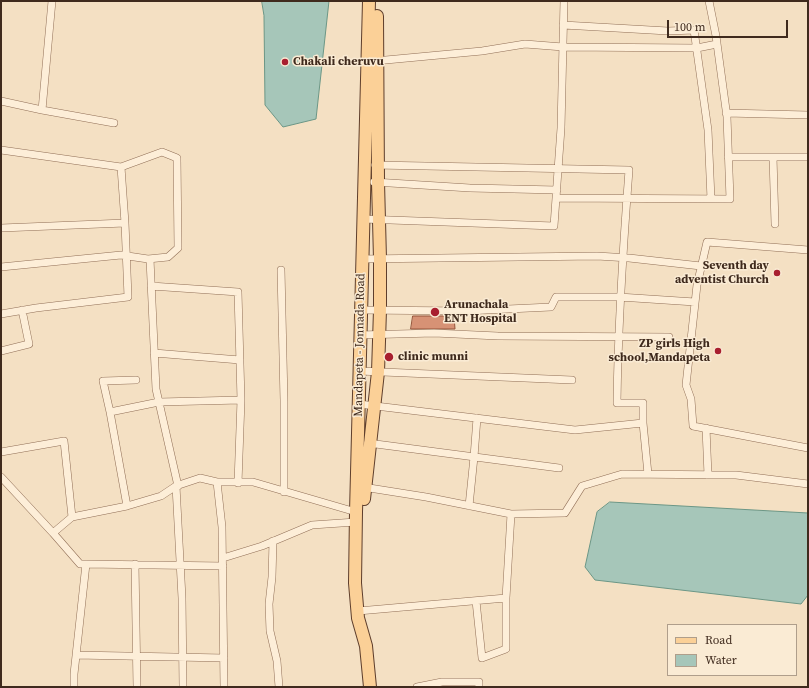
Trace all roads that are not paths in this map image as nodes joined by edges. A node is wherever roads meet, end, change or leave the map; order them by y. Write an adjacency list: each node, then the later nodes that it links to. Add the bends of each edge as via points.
1 (52, 1): 12 (street)
2 (369, 1): 10 (main road, Mandapeta - Jonnada Road)
3 (377, 1): 10 (main road)
4 (564, 1): 6 (street)
5 (709, 1): 7 (street)
6 (563, 25): 8 (street); 9 (street, via 694,30)
7 (717, 44): 9 (street); 13 (street)
8 (563, 47): 9 (street); 10 (street, via 525,44); 23 (street)
9 (697, 48): 28 (street, via 708,130)
10 (372, 62): 20 (main road, Mandapeta - Jonnada Road); 21 (main road)
11 (1, 101): 12 (street)
12 (42, 110): 15 (street)
13 (726, 113): 14 (street); 17 (street)
14 (808, 115)
15 (114, 123)
16 (1, 150): 22 (street)
17 (728, 156): 19 (street); 28 (street, via 730,199)
18 (808, 156): 19 (street)
19 (773, 157): 32 (street)
20 (365, 165): 21 (street); 24 (main road, Mandapeta - Jonnada Road)
21 (378, 165): 23 (street); 25 (main road)
22 (121, 167): 31 (street); 37 (street, via 162,152 178,158 178,248 168,257)
23 (558, 169): 26 (street); 27 (street, via 629,170)
24 (364, 182): 25 (street); 29 (main road, Mandapeta - Jonnada Road)
25 (378, 182): 26 (street); 30 (main road)
26 (557, 194): 27 (street); 30 (street, via 554,226)
27 (627, 199): 28 (street); 36 (street)
28 (711, 199)
29 (363, 219): 30 (street); 39 (main road, Mandapeta - Jonnada Road)
30 (379, 220): 38 (main road)
31 (125, 223): 33 (street); 35 (street)
32 (775, 224)
33 (1, 228)
34 (808, 250): 40 (street, via 707,242)
35 (126, 256): 37 (street); 41 (street); 46 (street, via 128,297)
36 (622, 257): 38 (street); 40 (street); 44 (street)
37 (150, 259): 43 (street)
38 (380, 259): 39 (street); 48 (main road)
39 (362, 260): 47 (main road, Mandapeta - Jonnada Road)
40 (701, 266): 45 (street)
41 (1, 267)
42 (281, 270): 83 (street)
43 (151, 286): 55 (street); 56 (street, via 238,292)
44 (620, 297): 45 (street); 48 (street, via 556,297 551,307 465,311); 52 (street)
45 (695, 302): 68 (street, via 686,385 691,399 693,426)
46 (22, 310): 49 (street); 54 (street, via 29,344)
47 (361, 310): 48 (street); 50 (main road, Mandapeta - Jonnada Road)
48 (380, 310): 51 (main road)
49 (1, 314)
50 (360, 335): 51 (street); 57 (main road, Mandapeta - Jonnada Road)
51 (379, 335): 52 (street, via 434,333); 58 (main road)
52 (618, 337): 53 (street); 67 (street, via 617,403 643,402)
53 (669, 337)
54 (1, 351)
55 (154, 354): 56 (street); 62 (street)
56 (240, 360): 61 (street)
57 (359, 371): 58 (street); 63 (main road, Mandapeta - Jonnada Road)
58 (378, 372): 60 (street); 64 (main road)
59 (136, 380): 65 (street, via 103,381)
60 (572, 380)
61 (241, 400): 62 (street); 79 (street)
62 (159, 402): 65 (street); 81 (street)
63 (359, 404): 64 (street); 69 (main road, Mandapeta - Jonnada Road)
64 (374, 406): 66 (street); 70 (main road)
65 (110, 412): 84 (street)
66 (476, 418): 67 (street, via 575,430); 73 (street)
67 (643, 423): 75 (street)
68 (706, 428): 71 (street); 76 (street)
69 (358, 442): 70 (street); 82 (main road, Mandapeta - Jonnada Road)
70 (370, 444): 73 (street); 82 (main road)
71 (808, 448)
72 (1, 452): 87 (street, via 64,441)
73 (474, 457): 74 (street); 85 (street)
74 (559, 468)
75 (648, 474): 76 (street); 86 (street, via 622,474 582,486 565,513)
76 (708, 475): 80 (street, via 736,475)
77 (1, 477): 89 (street)
78 (217, 482): 79 (street); 81 (street, via 200,478); 91 (street)
79 (238, 483): 83 (street, via 253,482)
80 (808, 484)
81 (177, 486): 84 (street, via 161,496); 94 (street)
82 (360, 487): 85 (street); 88 (main road, Mandapeta - Jonnada Road); 97 (main road)
83 (284, 492): 88 (street)
84 (127, 506): 87 (street)
85 (469, 506): 86 (street)
86 (511, 514): 95 (street)
87 (72, 517): 89 (street)
88 (356, 517): 90 (street, via 312,524); 97 (main road, Mandapeta - Jonnada Road, via 355,583)
89 (53, 533): 92 (street, via 80,564)
90 (273, 541): 91 (street); 106 (street, via 270,631 277,661)
91 (223, 562): 94 (street); 101 (street)
92 (86, 564): 93 (street); 98 (street)
93 (135, 564): 94 (street); 99 (street)
94 (180, 565): 100 (street)
95 (506, 598): 96 (street); 96 (street, via 506,649 482,658)
96 (476, 601): 97 (street)
97 (361, 610): 107 (main road, Mandapeta - Jonnada Road, via 358,618 366,646)
98 (76, 655): 99 (street); 102 (street)
99 (137, 657): 100 (street); 103 (street)
100 (183, 658): 101 (street); 104 (street)
101 (224, 658): 105 (street)
102 (74, 687)
103 (137, 687)
104 (183, 687)
105 (224, 687)
106 (279, 687)
107 (370, 687)
108 (416, 687): 109 (street, via 442,682 479,682)
109 (479, 687)

